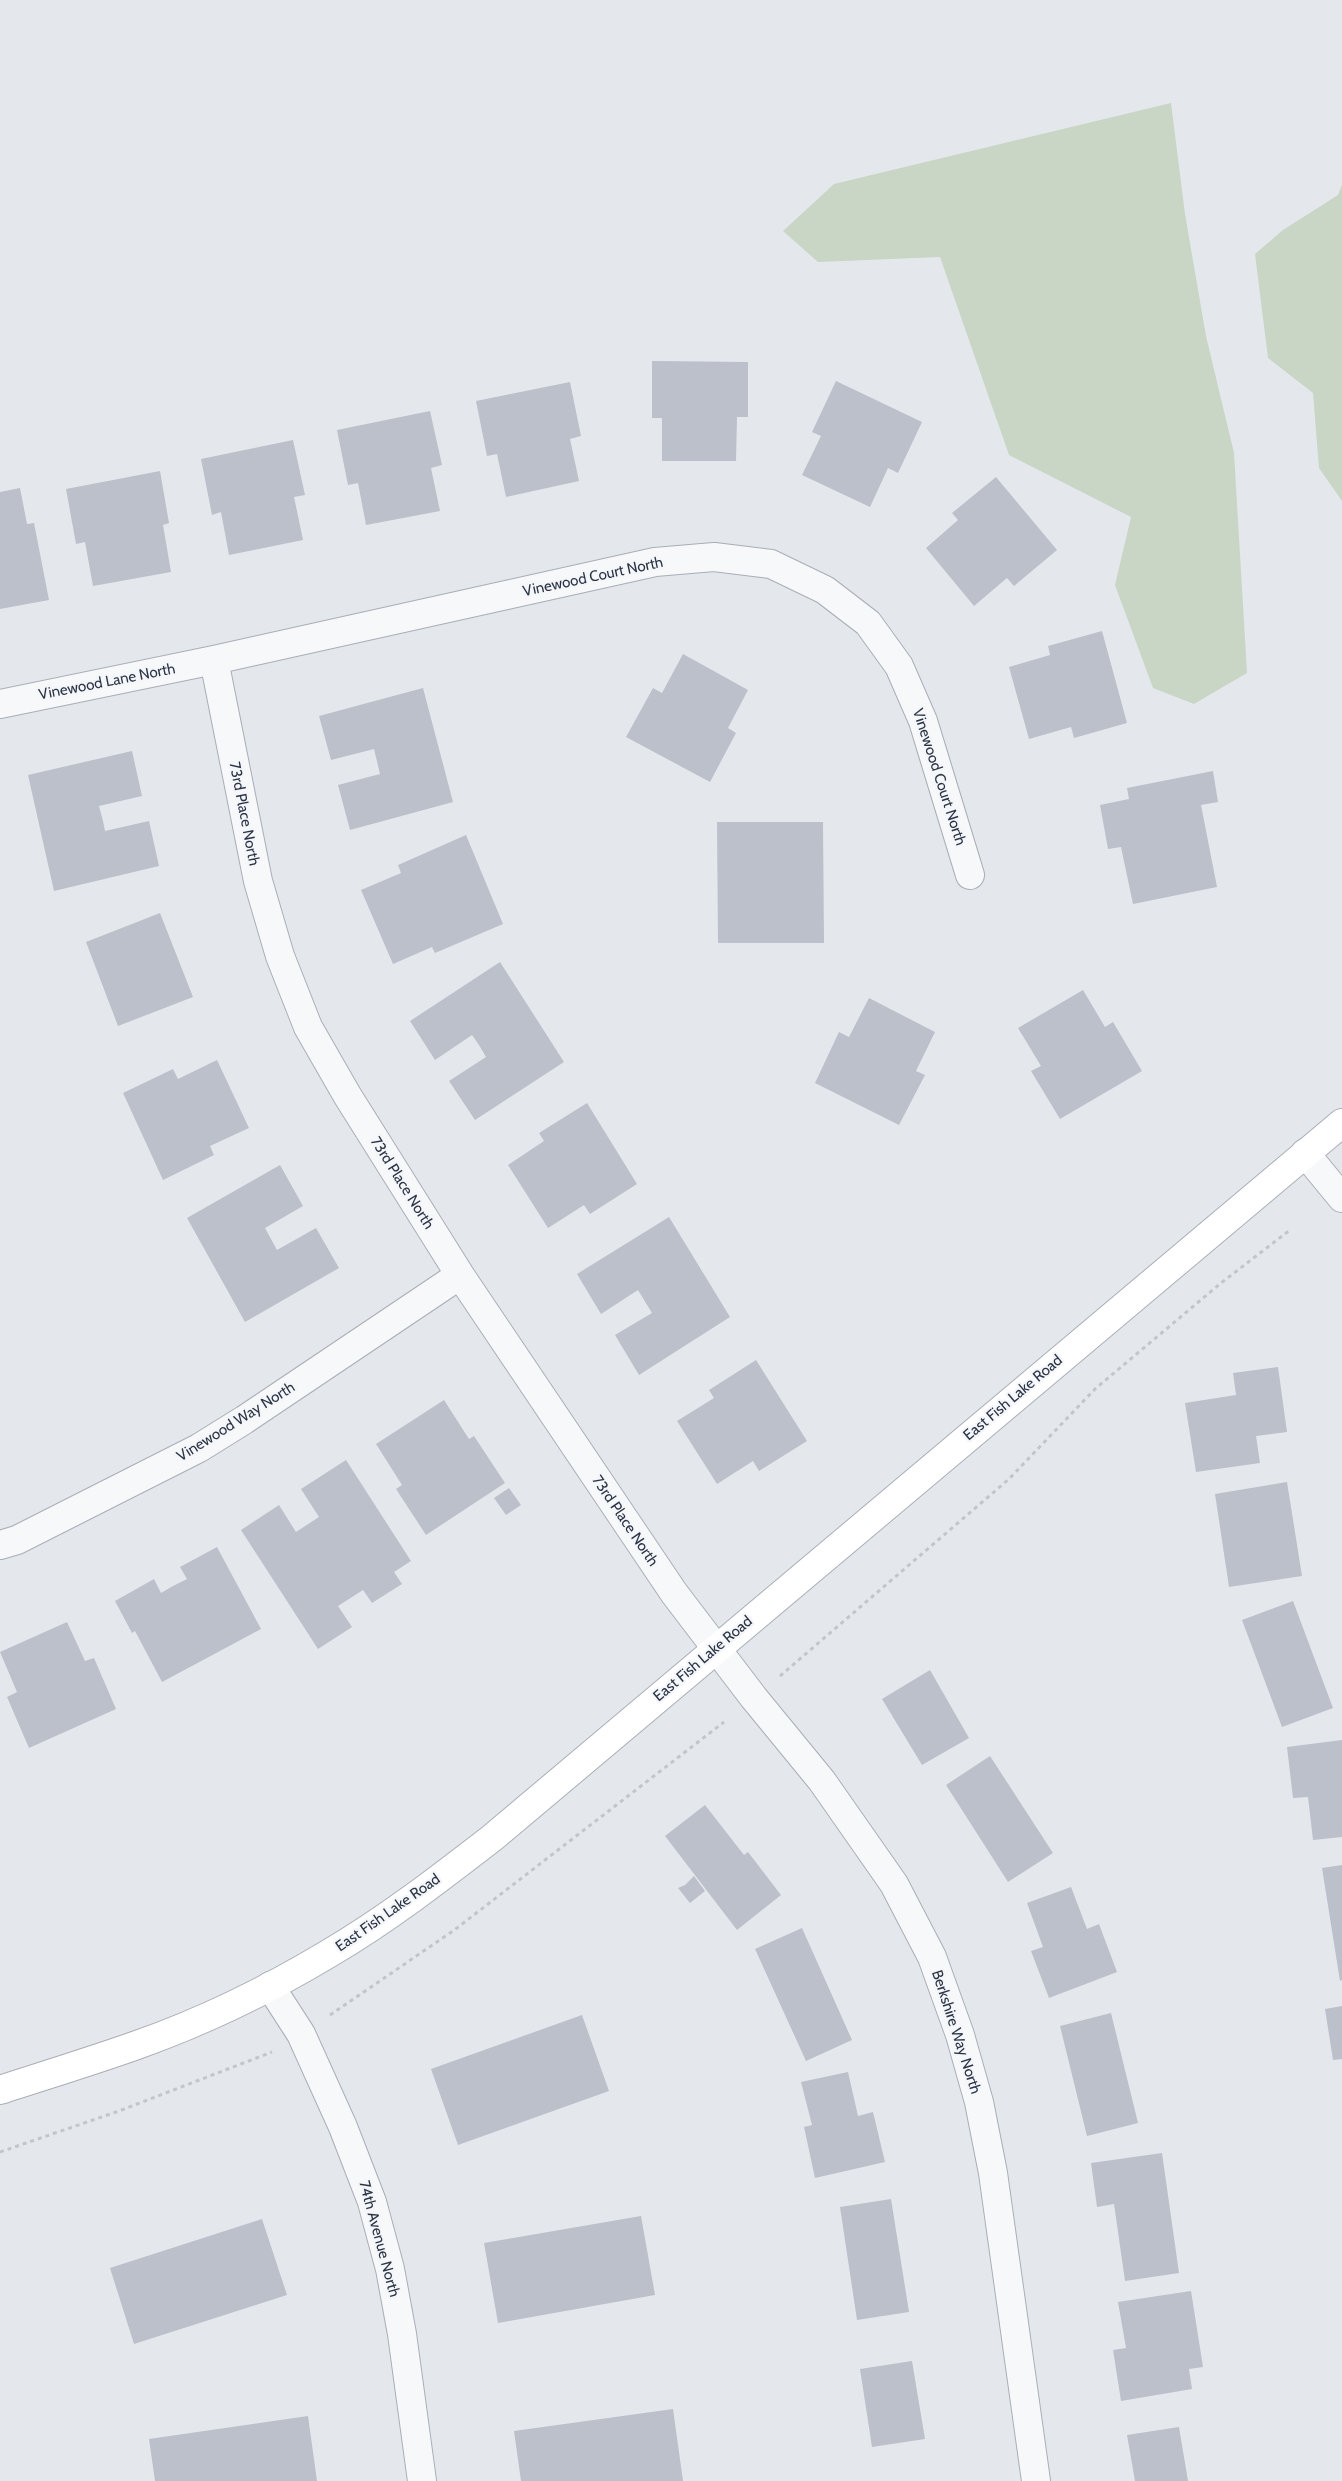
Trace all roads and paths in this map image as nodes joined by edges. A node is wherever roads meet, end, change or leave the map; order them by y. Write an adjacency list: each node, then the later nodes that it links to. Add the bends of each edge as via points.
1 (214, 660): 2 (street, Vinewood Lane North); 3 (street, Vinewood Court North, via 655,562 714,557 772,564 825,590 868,623 900,666 923,721); 8 (street, 73rd Place North, via 258,881 280,956 308,1027)
2 (0, 704)
3 (970, 875)
4 (1342, 1123): 5 (street, East Fish Lake Road)
5 (1305, 1153): 6 (street); 10 (street, East Fish Lake Road)
6 (1342, 1198)
7 (1290, 1230): 11 (path, via 1221,1283 1095,1389 1009,1480)
8 (460, 1275): 9 (street, Vinewood Way North, via 199,1448 17,1540); 10 (street, 73rd Place North, via 674,1593)
9 (0, 1545)
10 (716, 1648): 13 (street, East Fish Lake Road, via 492,1838 414,1897 328,1954); 19 (street, Berkshire Way North, via 822,1781 894,1884 932,1957 960,2035 979,2102 991,2164)
11 (780, 1676)
12 (724, 1722): 14 (path, via 453,1930)
13 (270, 1986): 16 (street, East Fish Lake Road, via 138,2045); 18 (street, 74th Avenue North, via 301,2034 372,2202 390,2269 402,2334)
14 (330, 2015)
15 (275, 2051): 17 (path, via 119,2111)
16 (0, 2090)
17 (0, 2152)
18 (422, 2481)
19 (1036, 2481)

